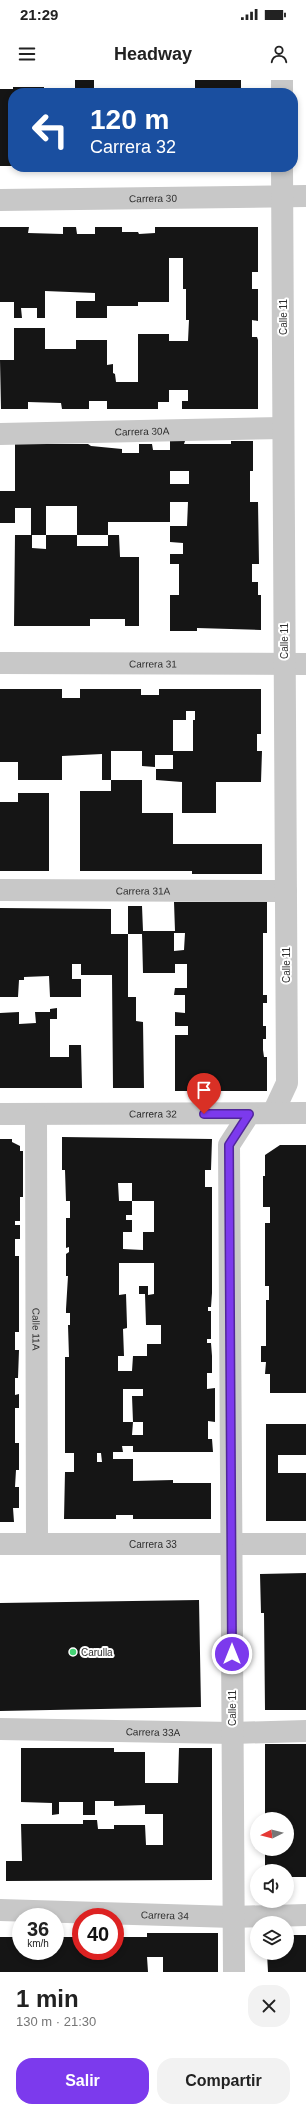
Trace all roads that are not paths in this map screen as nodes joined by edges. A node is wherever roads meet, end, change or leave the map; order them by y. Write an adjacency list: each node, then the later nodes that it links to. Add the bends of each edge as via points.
1 (282, 172): 2 (street, Calle 11)
2 (282, 196): 3 (street, Carrera 30); 4 (street, Carrera 30); 5 (street, Calle 11)
3 (306, 196)
4 (0, 200)
5 (283, 428): 6 (street, Carrera 30A); 8 (street, Calle 11)
6 (0, 434)
7 (0, 663): 8 (street, Carrera 31)
8 (284, 664): 9 (street, Carrera 31); 11 (street, Calle 11)
9 (306, 664)
10 (0, 890): 11 (street, Carrera 31A)
11 (286, 891): 12 (street, Calle 11, via 286,1083)
12 (273, 1113): 13 (street, Carrera 32); 16 (street, Carrera 32)
13 (306, 1113)
14 (0, 1114): 15 (street, Carrera 32)
15 (36, 1114): 16 (street, Carrera 32); 18 (street, Calle 11A)
16 (249, 1114): 19 (street, Calle 11, via 229,1145)
17 (0, 1544): 18 (street, Carrera 33)
18 (37, 1544): 19 (street, Carrera 33)
19 (231, 1544): 20 (street, Carrera 33); 23 (street, Calle 11)
20 (306, 1544)
21 (0, 1729): 23 (street, Carrera 33A)
22 (306, 1731): 23 (street, Carrera 33A)
23 (232, 1733): 26 (street, Calle 11)
24 (0, 1910): 26 (street, Carrera 34)
25 (306, 1915): 26 (street, Carrera 34)
26 (233, 1917): 27 (street, Calle 11)
27 (234, 1972)

